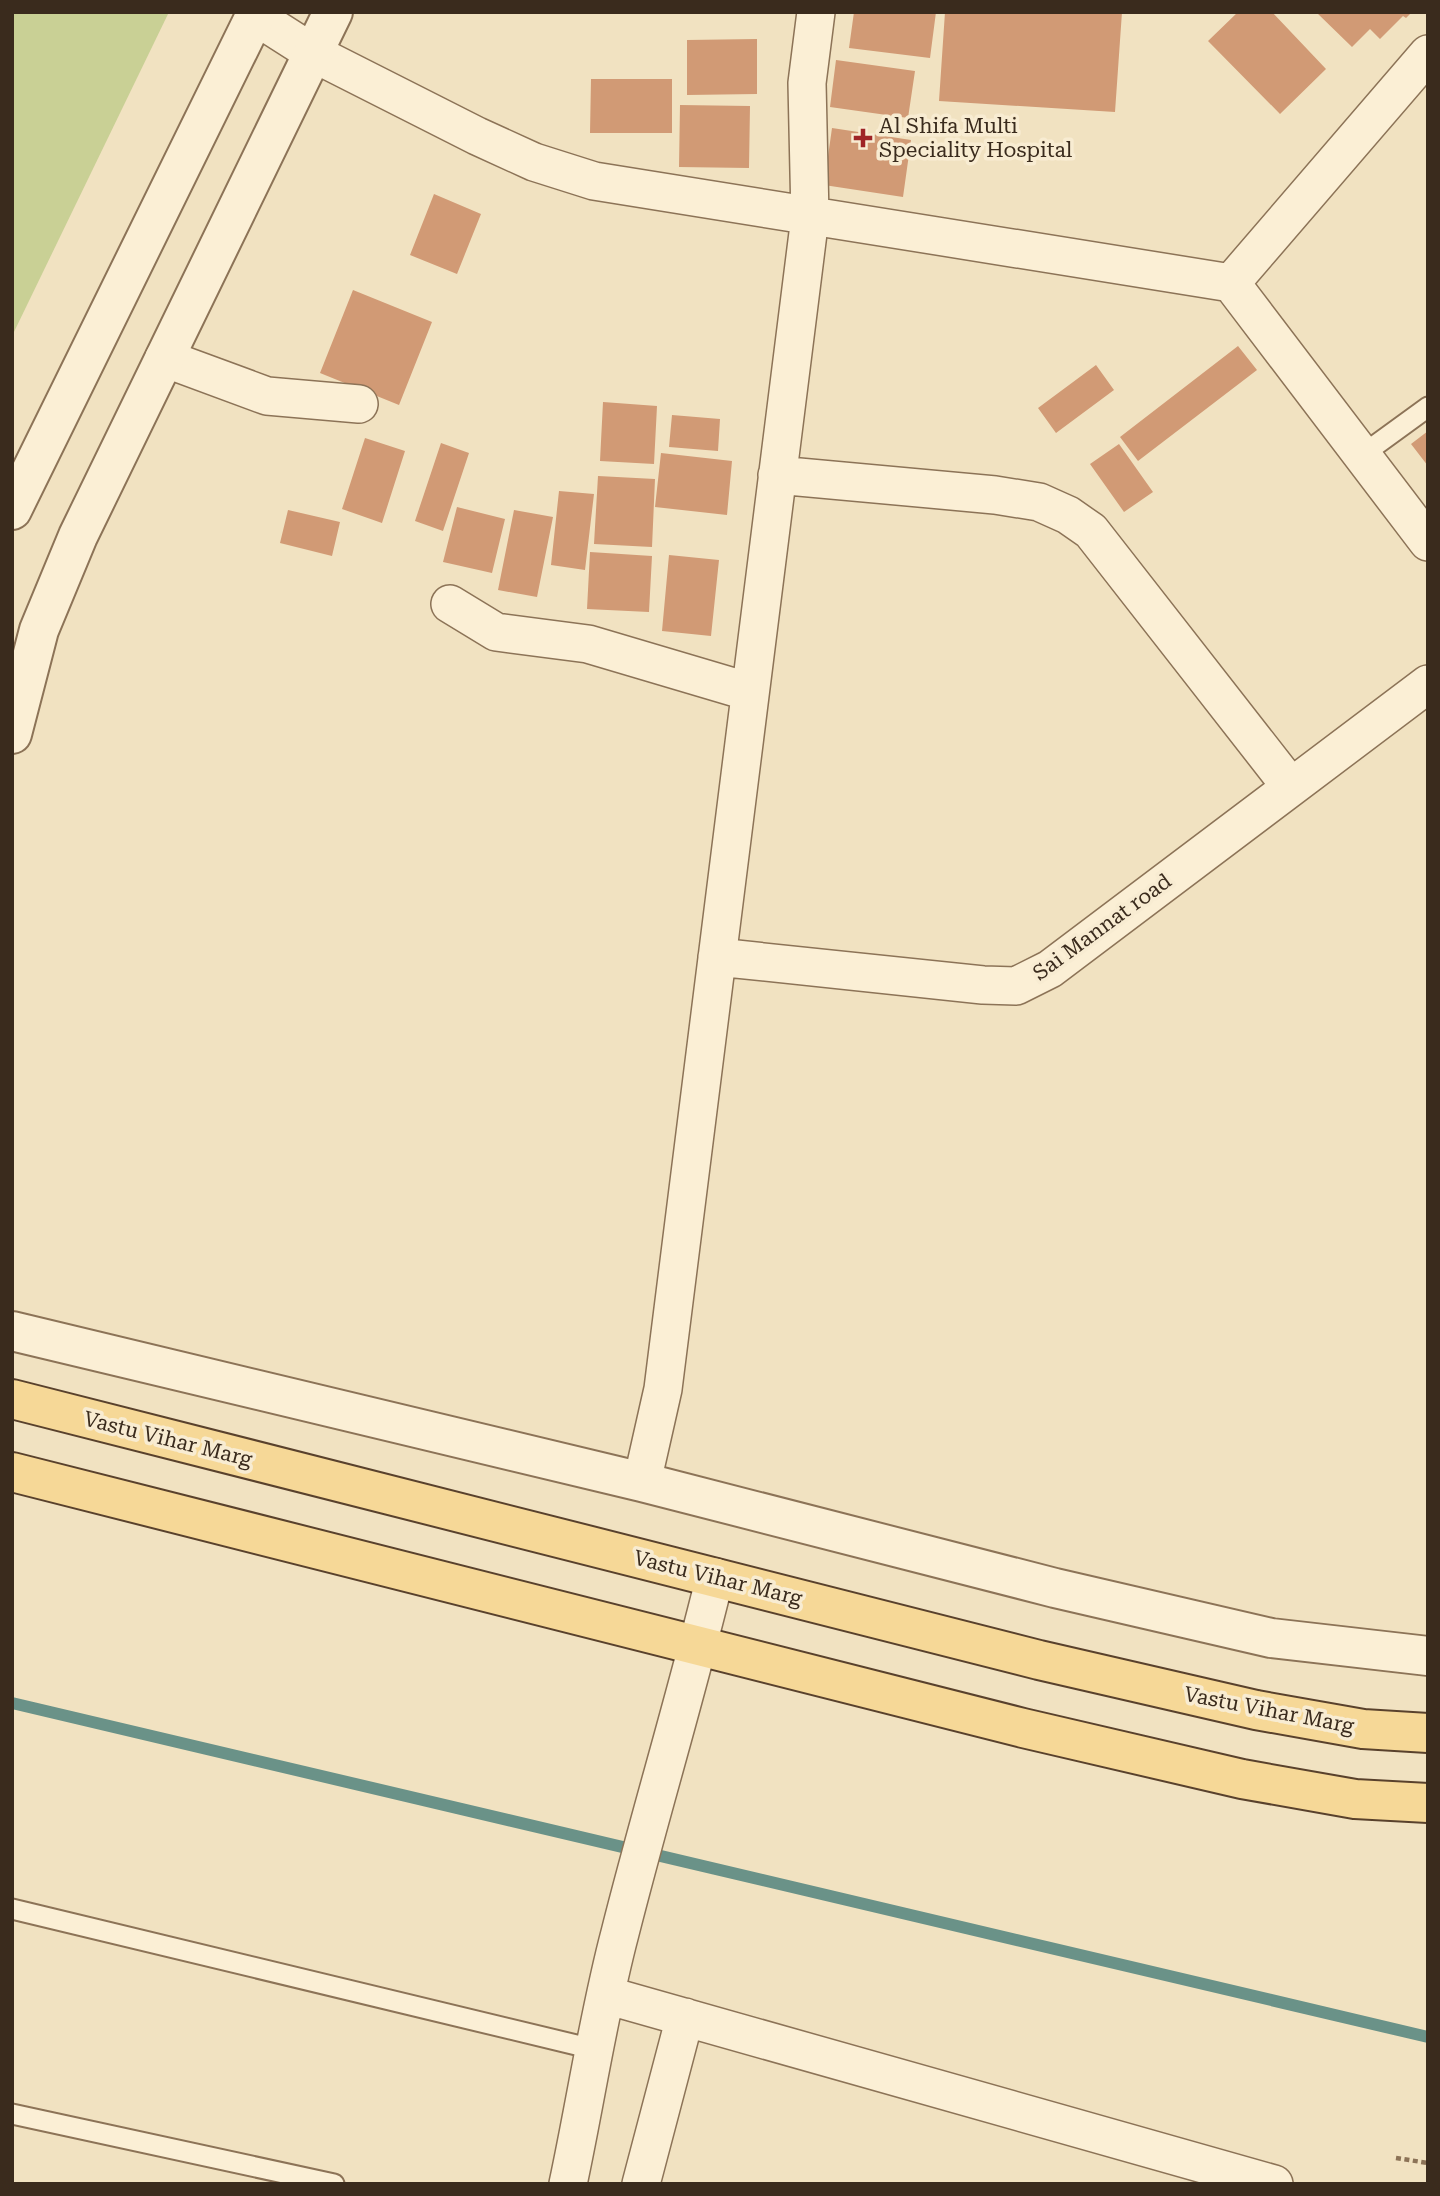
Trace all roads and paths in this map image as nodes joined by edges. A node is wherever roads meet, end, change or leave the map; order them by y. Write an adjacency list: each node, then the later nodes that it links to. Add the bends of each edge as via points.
1 (333, 12): 4 (street)
2 (816, 12): 6 (street, via 807,83)
3 (256, 14): 4 (street); 13 (street)
4 (313, 53): 6 (street, via 534,162 594,181); 8 (street)
5 (1428, 54): 7 (street)
6 (810, 216): 7 (street); 12 (street)
7 (1231, 282): 11 (street)
8 (164, 358): 9 (street, via 267,396); 18 (street, via 56,585 26,673)
9 (359, 404)
10 (1428, 407): 11 (lane)
11 (1362, 455): 14 (street)
12 (777, 475): 17 (street); 19 (street, via 995,495 1040,502 1068,515 1091,531)
13 (12, 510)
14 (1428, 542)
15 (450, 604): 17 (street, via 496,632 589,644)
16 (1428, 684): 19 (street, Sai Mannat road)
17 (750, 692): 20 (street)
18 (12, 734)
19 (1291, 787): 20 (street, Sai Mannat road, via 1050,969 1016,986)
20 (717, 957): 24 (street, via 663,1389)
21 (12, 1331): 24 (street)
22 (12, 1399): 25 (main road, Vastu Vihar Marg)
23 (12, 1472): 26 (main road)
24 (642, 1482): 27 (street, via 1055,1588 1257,1634)
25 (715, 1577): 26 (street); 28 (main road, Vastu Vihar Marg, via 1256,1710 1363,1729)
26 (698, 1646): 29 (main road, via 1242,1779 1355,1799); 31 (street)
27 (1428, 1656)
28 (1428, 1733)
29 (1428, 1803)
30 (12, 1909): 33 (lane)
31 (606, 1995): 32 (street); 33 (street)
32 (685, 2017): 39 (street); 40 (street)
33 (593, 2049): 38 (street)
34 (12, 2114): 37 (lane)
35 (1396, 2158): 36 (path)
36 (1428, 2163)
37 (334, 2184)
38 (568, 2184)
39 (641, 2184)
40 (1274, 2184)

